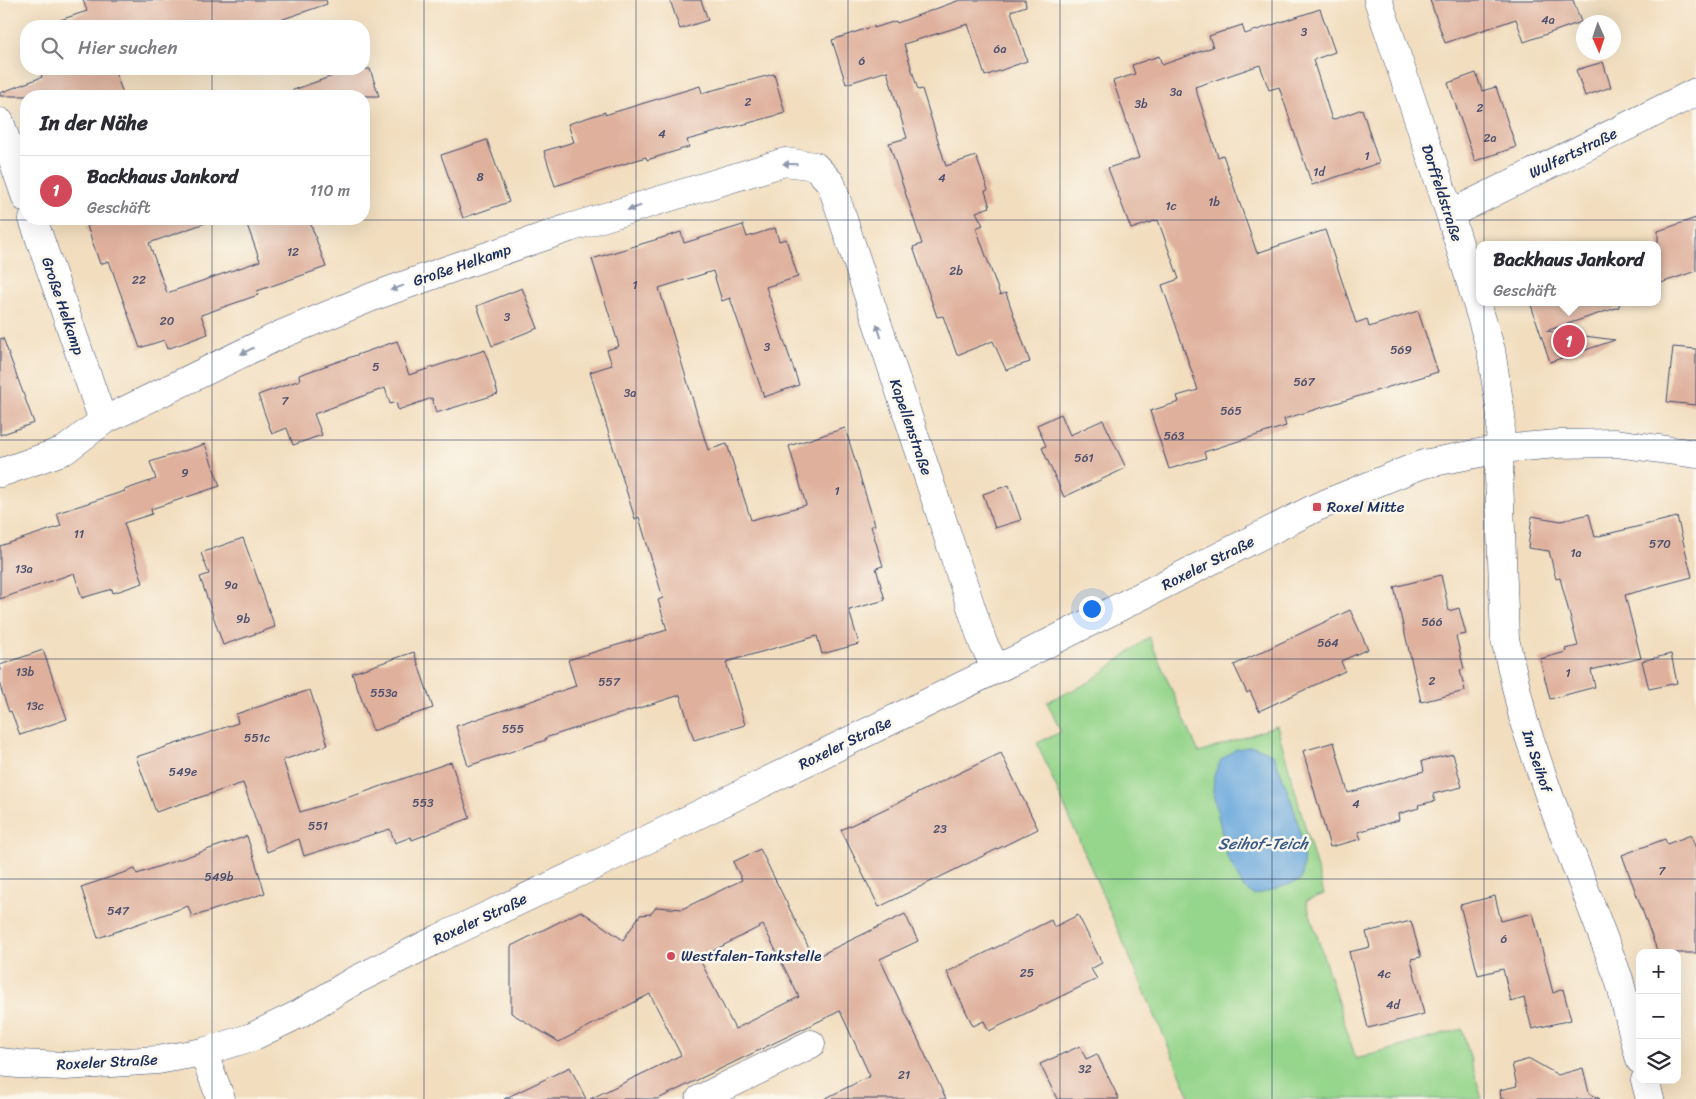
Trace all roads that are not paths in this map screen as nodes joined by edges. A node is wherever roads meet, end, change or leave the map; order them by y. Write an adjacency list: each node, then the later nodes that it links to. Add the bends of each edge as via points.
1 (1378, 0): 6 (street, Dorffeldstraße)
2 (1696, 92): 6 (street, Wulfertstraße)
3 (0, 122): 4 (street)
4 (20, 180)
5 (831, 183): 10 (street, Große Helkamp, one-way to 10, via 815,166 785,162 569,228 446,270 280,335); 14 (street, Kapellenstraße, one-way to 5, via 983,643)
6 (1450, 214): 8 (street, Dorffeldstraße)
7 (35, 225): 10 (street, Große Helkamp)
8 (1476, 300)
9 (1478, 306): 11 (street, Dorffeldstraße, via 1491,350 1501,415)
10 (103, 421): 13 (street, Große Helkamp, via 66,450)
11 (1500, 449): 12 (street, Roxeler Straße, via 1616,443); 14 (street, Roxeler Straße, via 1424,464 1373,483); 16 (street, Im Seihof, via 1505,639 1524,722 1619,979)
12 (1696, 454)
13 (0, 473)
14 (996, 668): 17 (street, Roxeler Straße, via 440,938 252,1037)
15 (811, 1044): 21 (street)
16 (1636, 1045)
17 (203, 1052): 18 (street, Roxeler Straße, via 113,1064 65,1066); 20 (street)
18 (0, 1062)
19 (1646, 1084): 22 (street)
20 (221, 1099)
21 (700, 1099)
22 (1650, 1099)

